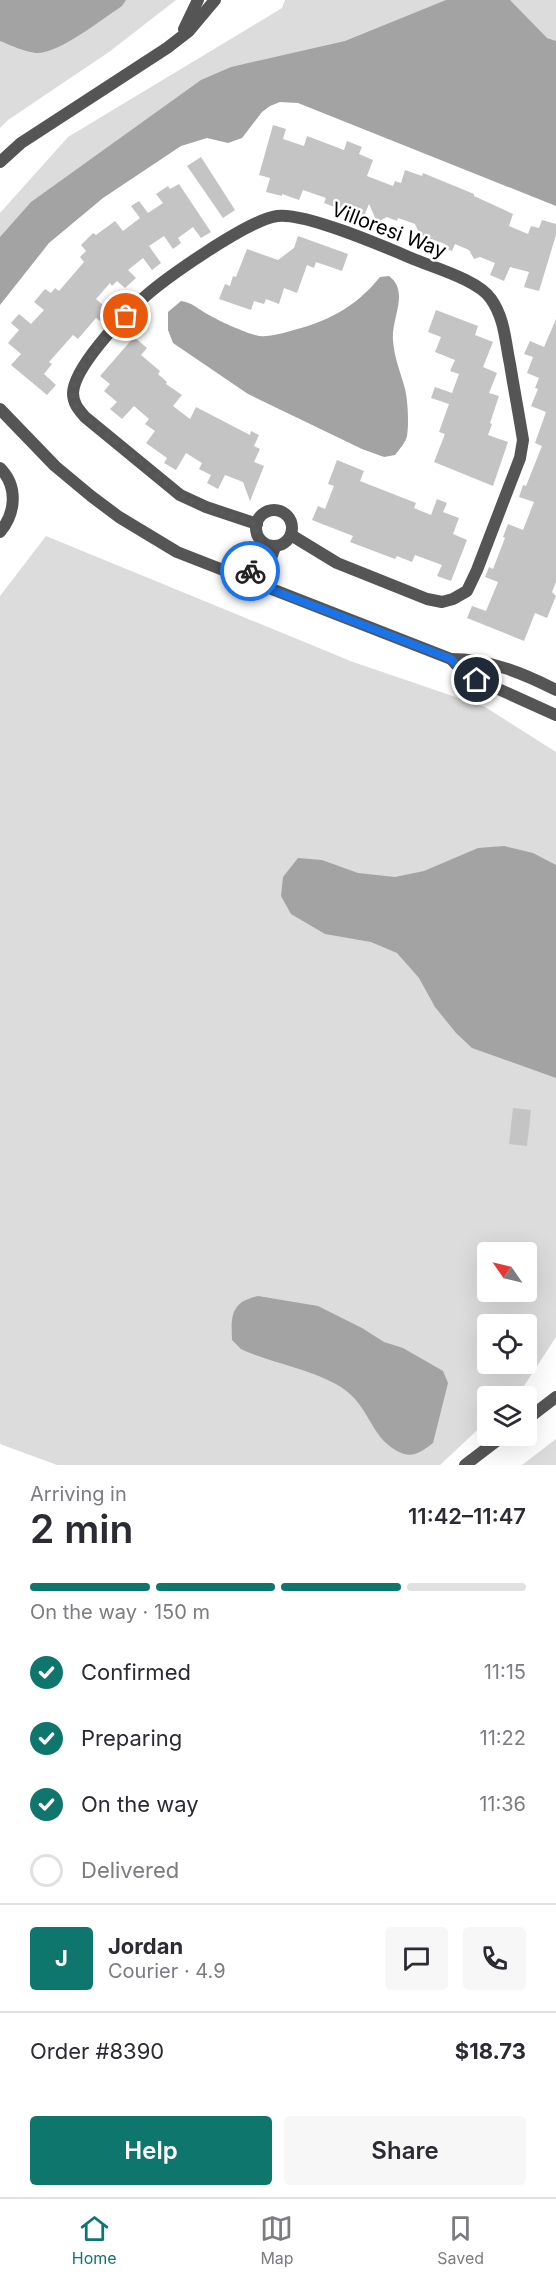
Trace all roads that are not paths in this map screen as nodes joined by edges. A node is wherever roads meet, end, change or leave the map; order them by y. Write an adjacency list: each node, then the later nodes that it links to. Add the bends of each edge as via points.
1 (198, 0): 3 (street)
2 (215, 0): 3 (street)
3 (177, 40): 4 (street, via 21,143)
4 (0, 162)
5 (0, 409): 7 (street)
6 (0, 416): 7 (street)
7 (21, 430): 14 (street, via 55,466 119,518 177,552)
8 (0, 468): 10 (street, via 9,479 13,495 11,513)
9 (257, 524): 11 (street, via 266,512 279,510 292,522); 11 (street, Villoresi Way, via 180,495 75,405 75,382 82,367 139,302 169,278 260,220 279,216 308,219 408,256 471,283 490,297 501,317 523,440 520,458 467,591 442,602 427,599 337,563); 12 (street)
10 (0, 532)
11 (291, 535): 13 (street, via 285,544)
12 (261, 542): 13 (street); 14 (street)
13 (275, 547): 15 (street)
14 (247, 580): 15 (street)
15 (261, 586): 16 (street)
16 (451, 659): 17 (street, via 489,662); 18 (street, via 465,674)
17 (556, 690)
18 (556, 715)
19 (556, 1397): 20 (street)
20 (537, 1412)
21 (490, 1446): 22 (street)
22 (465, 1465)

